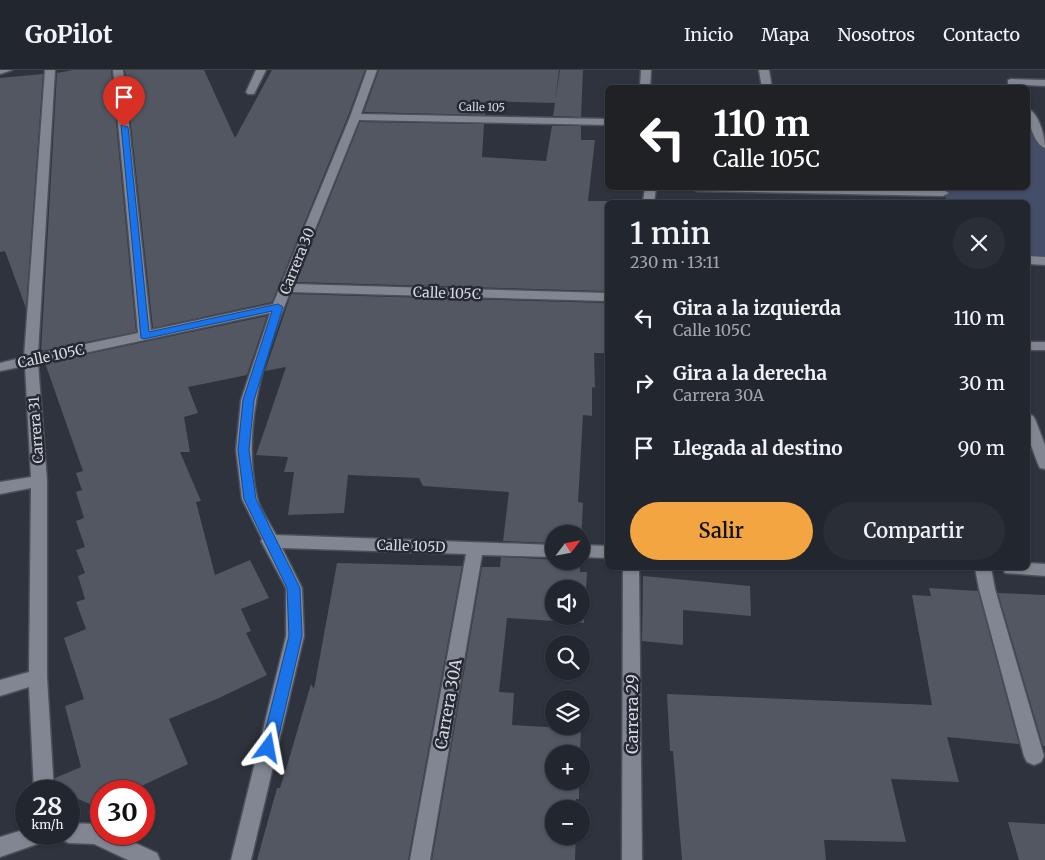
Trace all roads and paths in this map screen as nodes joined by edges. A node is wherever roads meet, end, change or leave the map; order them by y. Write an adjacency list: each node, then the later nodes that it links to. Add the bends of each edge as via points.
1 (7, 70): 9 (street)
2 (50, 70): 30 (street, Carrera 31)
3 (118, 70): 27 (street)
4 (261, 70): 14 (street)
5 (372, 70): 16 (street, Carrera 30)
6 (646, 70): 11 (street)
7 (764, 70): 12 (street)
8 (1004, 70): 13 (street)
9 (0, 71)
10 (1045, 83): 13 (street)
11 (645, 85)
12 (766, 85)
13 (1012, 85)
14 (251, 92)
15 (1030, 116): 18 (street)
16 (355, 117): 17 (street, Calle 105); 24 (street, Carrera 30)
17 (605, 122)
18 (1037, 130): 19 (street)
19 (1045, 145)
20 (779, 190): 21 (street)
21 (944, 194)
22 (1030, 260): 23 (street)
23 (1045, 261)
24 (286, 288): 25 (street, Calle 105C); 26 (street, Carrera 30)
25 (605, 297)
26 (278, 307): 27 (street, Calle 105C); 37 (street, Carrera 30, via 248,400 243,450 250,499)
27 (144, 336): 30 (street, Calle 105C)
28 (1030, 346): 29 (street)
29 (1045, 346)
30 (31, 361): 31 (street, Calle 105C); 35 (street, Carrera 31)
31 (0, 367)
32 (1030, 425): 33 (street)
33 (1036, 443): 34 (street)
34 (1045, 464)
35 (39, 481): 36 (street); 46 (street, Carrera 31)
36 (0, 488)
37 (269, 540): 38 (street, Calle 105D); 54 (street, Carrera 30, via 294,588 295,636)
38 (475, 549): 39 (street, Calle 105D); 55 (street, Carrera 30A)
39 (545, 551)
40 (590, 551): 41 (street)
41 (605, 552)
42 (1030, 569): 45 (street)
43 (631, 570): 56 (street, Carrera 29)
44 (983, 570): 48 (street)
45 (1045, 570)
46 (38, 678): 47 (street); 49 (street, Carrera 31)
47 (0, 688)
48 (1034, 756)
49 (43, 780)
50 (80, 833): 53 (street, via 95,834)
51 (15, 842): 52 (street)
52 (0, 847)
53 (150, 860)
54 (242, 860)
55 (420, 860)
56 (632, 860)

